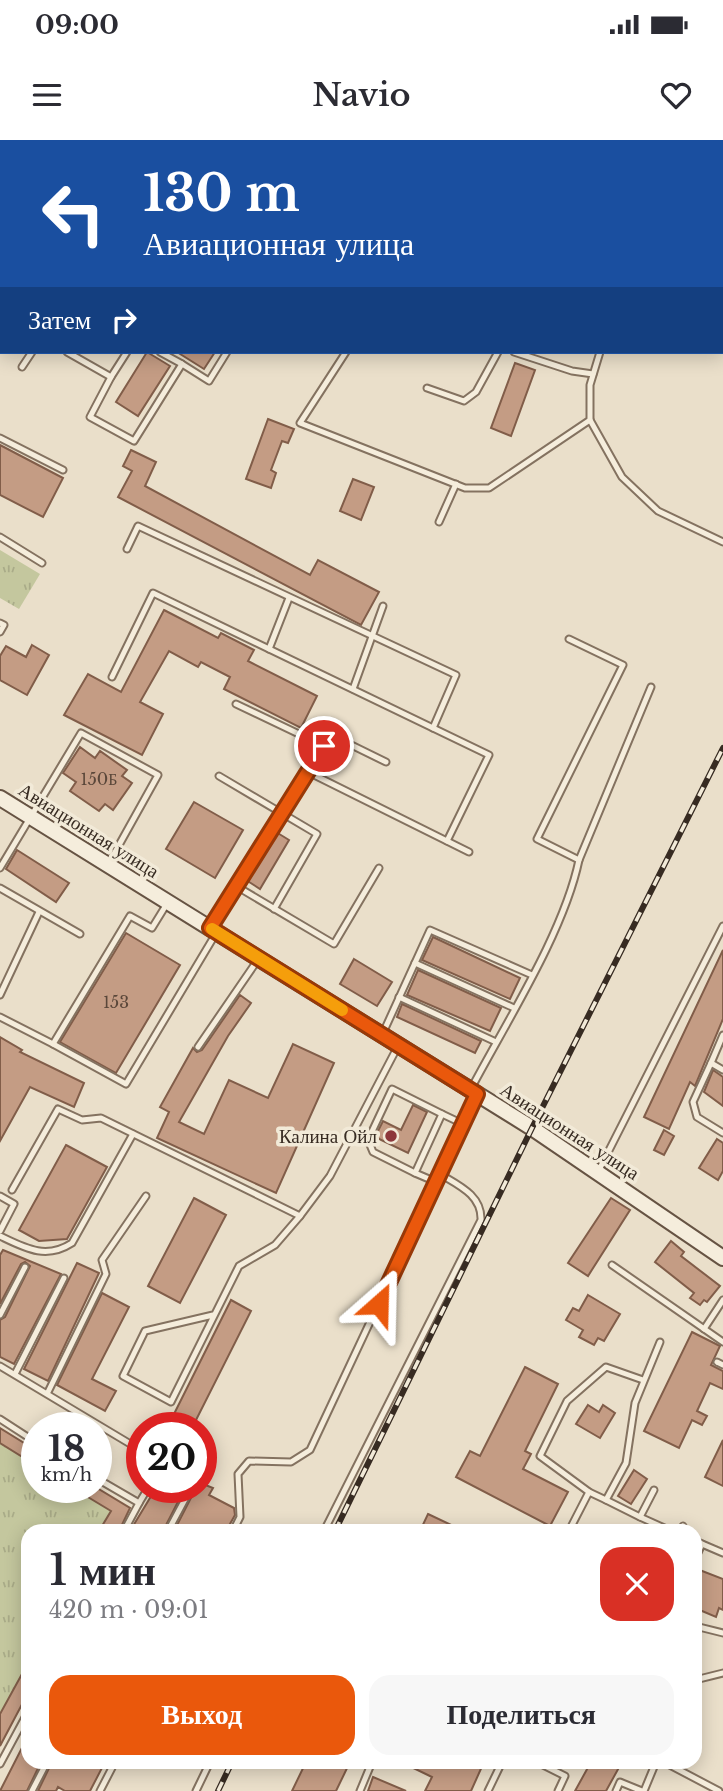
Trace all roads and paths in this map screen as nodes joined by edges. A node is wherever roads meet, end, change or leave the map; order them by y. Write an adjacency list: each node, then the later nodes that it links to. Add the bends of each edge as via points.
1 (31, 354): 11 (lane)
2 (71, 354): 13 (lane)
3 (126, 354): 13 (lane)
4 (164, 354): 10 (lane)
5 (226, 354): 10 (lane, via 209,381)
6 (345, 354): 18 (lane, via 300,423)
7 (497, 354): 14 (lane, via 476,392 464,401)
8 (520, 354): 12 (lane)
9 (599, 354): 12 (lane)
10 (182, 364): 13 (lane, via 134,441 90,417)
11 (22, 367)
12 (593, 374): 15 (lane)
13 (111, 377)
14 (427, 388)
15 (590, 420): 18 (lane, via 489,488); 21 (lane, via 622,477 658,511)
16 (0, 438): 17 (lane)
17 (63, 470)
18 (456, 484): 19 (lane)
19 (439, 522)
20 (0, 537): 23 (lane)
21 (723, 542)
22 (127, 549): 24 (lane, via 138,526)
23 (41, 563)
24 (289, 598): 28 (lane); 30 (lane)
25 (383, 606): 28 (lane)
26 (0, 623): 27 (lane, via 4,625)
27 (0, 632)
28 (372, 638): 33 (lane); 35 (lane, via 456,675)
29 (569, 639): 46 (lane, via 622,665 537,839)
30 (269, 649): 31 (lane, via 153,593); 33 (lane)
31 (112, 677)
32 (651, 687): 46 (lane)
33 (353, 690): 35 (lane)
34 (236, 704): 36 (lane)
35 (433, 728): 43 (lane, via 489,755)
36 (324, 746): 37 (lane, via 331,734); 38 (lane)
37 (386, 762)
38 (307, 772): 41 (lane); 43 (lane)
39 (219, 776): 41 (lane)
40 (0, 798): 42 (main road, Авиационная улица)
41 (282, 813): 50 (lane); 53 (lane, via 317,834)
42 (31, 817): 45 (lane); 47 (main road, Авиационная улица); 47 (lane, via 81,733 158,775)
43 (447, 841): 44 (lane)
44 (469, 852)
45 (3, 857): 48 (lane)
46 (579, 860): 60 (lane, via 574,887)
47 (108, 865): 52 (main road, Авиационная улица)
48 (0, 868)
49 (379, 868): 53 (lane, via 334,944)
50 (236, 886): 53 (lane); 56 (lane)
51 (0, 888): 54 (lane)
52 (168, 902): 56 (main road, Авиационная улица); 68 (lane, via 152,928 130,916)
53 (274, 909)
54 (39, 912): 57 (lane); 61 (lane)
55 (723, 926): 78 (lane)
56 (213, 930): 58 (main road, Авиационная улица); 68 (lane, via 126,1084)
57 (79, 934)
58 (259, 959): 65 (main road, Авиационная улица); 70 (lane)
59 (415, 963): 60 (lane, via 430,930); 62 (lane); 63 (lane)
60 (532, 975): 63 (lane)
61 (0, 995)
62 (399, 997): 65 (lane); 67 (lane)
63 (514, 1008): 67 (lane)
64 (0, 1017): 68 (lane)
65 (382, 1035): 69 (main road, Авиационная улица)
66 (723, 1035): 71 (lane)
67 (496, 1042): 73 (lane)
68 (53, 1044)
69 (398, 1045): 73 (main road, Авиационная улица); 85 (lane, via 330,1176)
70 (198, 1047)
71 (711, 1063): 72 (lane); 76 (lane, via 694,1096 693,1108 697,1117)
72 (723, 1070)
73 (474, 1092): 75 (lane); 78 (main road, Авиационная улица)
74 (442, 1114): 75 (lane); 79 (lane); 79 (lane, via 393,1089 368,1140 373,1152)
75 (463, 1124): 80 (lane)
76 (723, 1133)
77 (133, 1134): 82 (lane, via 101,1118 82,1120 58,1109); 85 (lane); 86 (lane, via 72,1243 59,1251 38,1252)
78 (598, 1172): 87 (main road, Авиационная улица)
79 (415, 1173): 81 (lane)
80 (440, 1174): 81 (lane); 113 (lane, via 477,1200 481,1220)
81 (436, 1182): 112 (lane, via 310,1450 291,1462 250,1461 238,1474)
82 (12, 1190)
83 (0, 1196): 86 (lane, via 14,1204)
84 (146, 1196): 100 (lane, via 102,1260 106,1274)
85 (300, 1216): 93 (lane, via 275,1245 239,1266)
86 (0, 1233)
87 (723, 1258)
88 (612, 1265): 94 (lane)
89 (25, 1267): 92 (lane)
90 (64, 1278): 98 (lane)
91 (723, 1300): 94 (lane)
92 (0, 1315)
93 (213, 1315): 93 (lane, via 171,1402 123,1376 145,1331)
94 (704, 1329): 96 (lane)
95 (660, 1342): 99 (lane)
96 (723, 1342)
97 (0, 1366): 98 (lane)
98 (15, 1374): 100 (lane)
99 (643, 1381): 105 (lane, via 606,1367 567,1401 540,1456); 106 (lane, via 626,1463)
100 (48, 1392): 103 (lane)
101 (0, 1419): 102 (lane)
102 (21, 1433)
103 (126, 1441)
104 (654, 1490): 109 (lane)
105 (589, 1492): 106 (lane); 114 (lane)
106 (606, 1500): 109 (lane)
107 (139, 1503): 110 (lane)
108 (183, 1503): 111 (lane)
109 (640, 1517): 115 (lane)
110 (128, 1524)
111 (172, 1524)
112 (236, 1524)
113 (328, 1524)
114 (573, 1524)
115 (656, 1524)
116 (702, 1544): 117 (lane)
117 (723, 1553)
118 (702, 1628): 119 (lane)
119 (723, 1633)
120 (723, 1674): 121 (lane)
121 (702, 1678)
122 (21, 1725): 123 (lane)
123 (0, 1764)
124 (43, 1769): 132 (lane)
125 (111, 1769): 133 (lane)
126 (207, 1769): 134 (lane)
127 (369, 1769): 135 (lane)
128 (499, 1769): 136 (lane)
129 (552, 1769): 137 (lane, via 565,1776)
130 (653, 1769): 139 (lane)
131 (677, 1769): 140 (lane)
132 (32, 1791)
133 (100, 1791)
134 (196, 1791)
135 (360, 1791)
136 (488, 1791)
137 (558, 1791)
138 (616, 1791): 139 (lane, via 620,1782)
139 (643, 1791)
140 (719, 1791)

